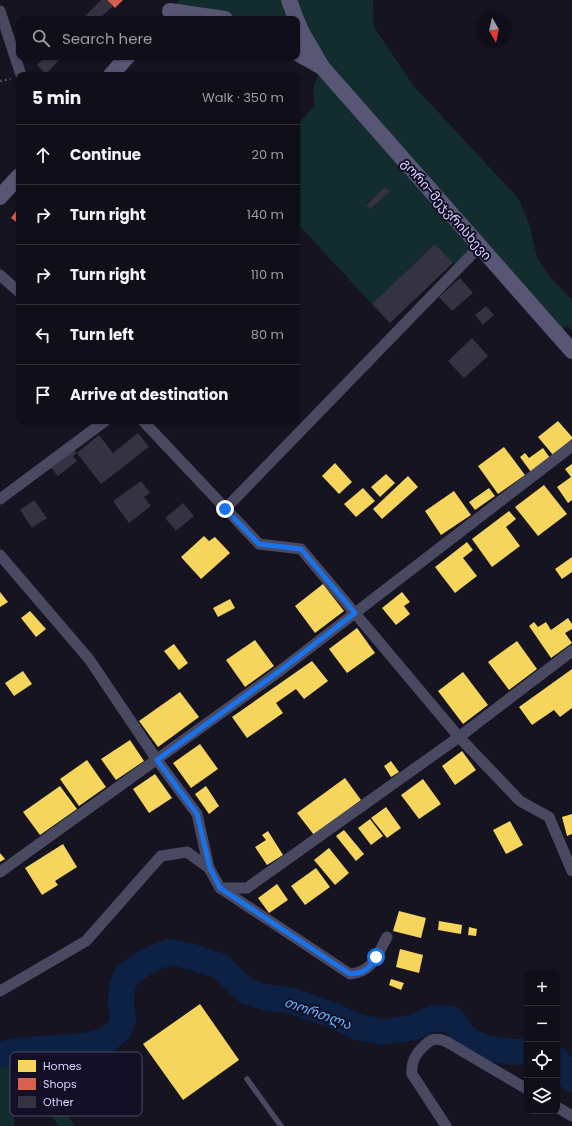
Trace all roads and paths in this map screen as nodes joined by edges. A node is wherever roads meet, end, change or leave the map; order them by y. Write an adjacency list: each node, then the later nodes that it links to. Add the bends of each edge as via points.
1 (289, 0): 5 (main road, გორი-მეჯვრისხევი)
2 (170, 10): 4 (main road)
3 (0, 11): 9 (street)
4 (207, 16)
5 (295, 16)
6 (300, 28): 11 (main road, გორი-მეჯვრისხევი)
7 (300, 55): 11 (main road, გორი-მეჯვრისხევი)
8 (16, 60): 12 (street)
9 (16, 60)
10 (125, 60): 13 (main road)
11 (322, 67): 16 (main road, გორი-მეჯვრისხევი)
12 (20, 72)
13 (114, 72)
14 (16, 179): 15 (main road)
15 (0, 197)
16 (480, 246): 19 (main road, გორი-მეჯვრისხევი); 24 (street)
17 (0, 275): 18 (street)
18 (16, 289)
19 (572, 351)
20 (101, 424): 23 (street)
21 (147, 424): 24 (street)
22 (572, 446): 26 (street)
23 (0, 499)
24 (225, 509): 26 (street, via 259,544 301,549)
25 (1, 558): 29 (street, via 89,659)
26 (355, 613): 28 (street); 29 (street)
27 (572, 651): 28 (street)
28 (459, 736): 31 (street, via 520,801 549,817); 33 (street, via 247,888)
29 (157, 760): 30 (street, via 197,814); 32 (street)
30 (210, 868): 33 (street); 35 (street, via 187,852 161,856 86,940)
31 (572, 871)
32 (0, 872)
33 (220, 888): 34 (street, via 350,974 370,968)
34 (387, 937)
35 (0, 991)
36 (247, 1079): 40 (lane)
37 (524, 1087): 41 (street, via 448,1042 431,1040 414,1058 412,1074)
38 (560, 1109): 39 (street)
39 (572, 1116)
40 (281, 1126)
41 (446, 1126)

